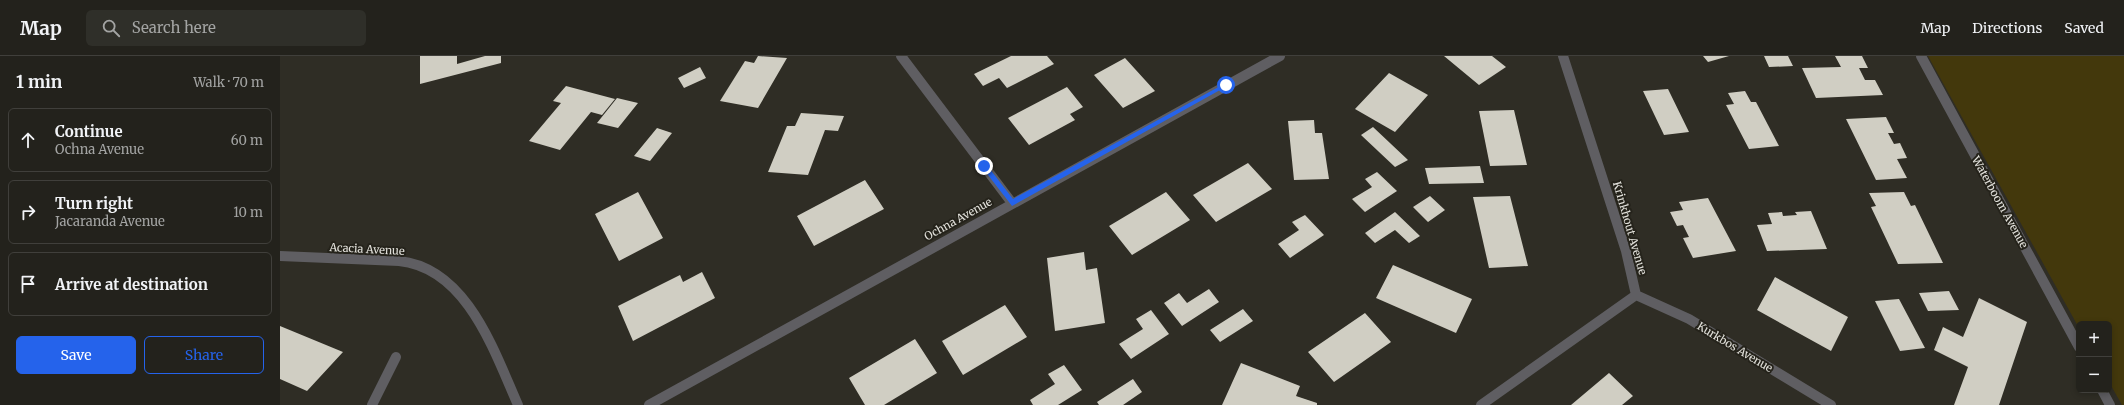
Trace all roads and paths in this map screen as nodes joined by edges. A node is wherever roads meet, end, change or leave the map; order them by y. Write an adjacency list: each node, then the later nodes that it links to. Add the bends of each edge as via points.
1 (901, 56): 5 (street)
2 (1280, 56): 5 (street, Ochna Avenue)
3 (1563, 56): 7 (street, Krinkhout Avenue, via 1626,251)
4 (1921, 56): 8 (street, Waterboom Avenue)
5 (1012, 203): 13 (street, Ochna Avenue)
6 (280, 256): 12 (street, Acacia Avenue, via 399,261 428,267 450,282 471,311)
7 (1636, 295): 14 (street); 15 (street, Kurkbos Avenue, via 1689,319)
8 (2076, 341)
9 (396, 357): 11 (street)
10 (2104, 393): 16 (street)
11 (372, 405)
12 (518, 405)
13 (648, 405)
14 (1481, 405)
15 (1831, 405)
16 (2110, 405)

